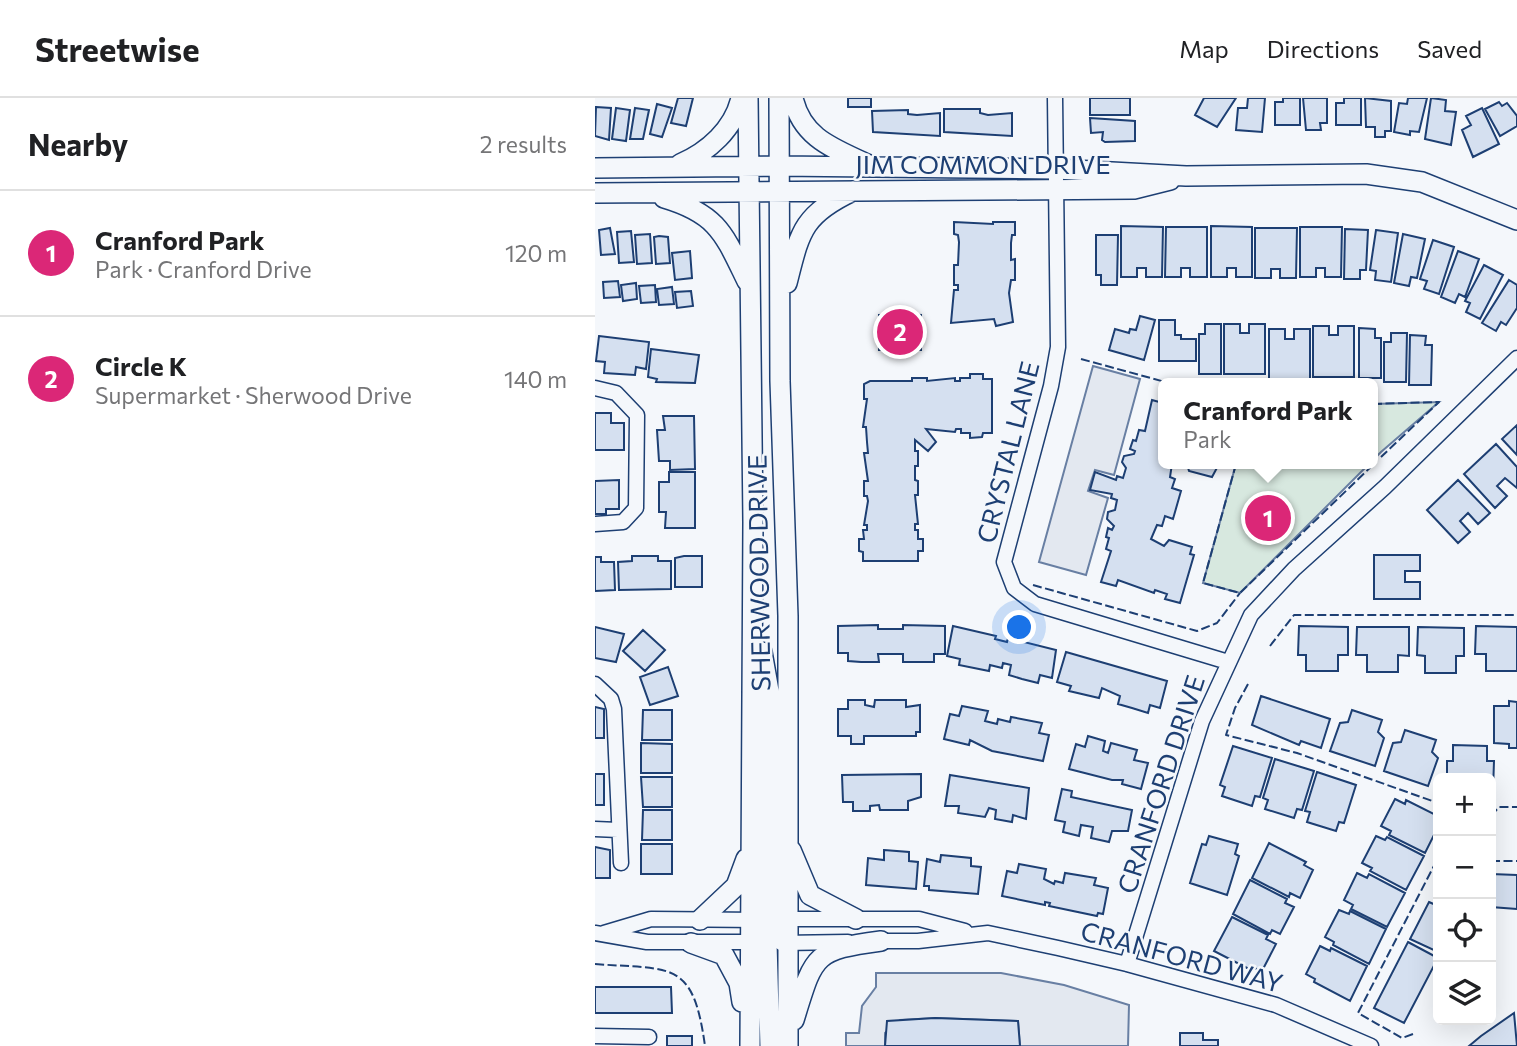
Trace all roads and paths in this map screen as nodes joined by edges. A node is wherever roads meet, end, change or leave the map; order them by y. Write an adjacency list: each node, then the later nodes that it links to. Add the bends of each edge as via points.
1 (741, 98): 10 (main road, via 712,145 698,157)
2 (748, 98): 6 (main road, SHERWOOD DRIVE)
3 (779, 98): 7 (main road, SHERWOOD DRIVE)
4 (793, 98): 8 (main road, via 796,112 818,141)
5 (1055, 98): 11 (street, CRYSTAL LANE)
6 (748, 166): 7 (main road, JIM COMMON DRIVE); 10 (main road, JIM COMMON DRIVE); 16 (main road, SHERWOOD DRIVE)
7 (778, 166): 8 (main road, JIM COMMON DRIVE); 14 (main road, SHERWOOD DRIVE)
8 (874, 167): 11 (main road, JIM COMMON DRIVE)
9 (595, 168): 10 (main road, JIM COMMON DRIVE)
10 (670, 168)
11 (1056, 169): 12 (main road, JIM COMMON DRIVE); 15 (street, CRYSTAL LANE)
12 (1186, 176): 15 (main road, JIM COMMON DRIVE, via 1134,189); 19 (main road, JIM COMMON DRIVE, via 1366,174 1422,183)
13 (858, 189): 14 (main road, JIM COMMON DRIVE); 15 (main road, JIM COMMON DRIVE); 21 (main road, via 832,201 806,224)
14 (778, 190): 16 (main road, JIM COMMON DRIVE); 21 (main road, SHERWOOD DRIVE)
15 (1056, 190): 26 (street, CRYSTAL LANE, via 1058,347 1004,562 1014,588 1035,604)
16 (748, 191): 17 (main road, JIM COMMON DRIVE); 20 (main road, SHERWOOD DRIVE)
17 (643, 192): 18 (main road, JIM COMMON DRIVE); 20 (main road, via 689,205 722,230)
18 (595, 193)
19 (1517, 220)
20 (750, 288): 25 (main road, SHERWOOD DRIVE)
21 (780, 308): 31 (main road, SHERWOOD DRIVE, via 788,616)
22 (1517, 358): 26 (street, CRANFORD DRIVE, via 1294,569 1251,615)
23 (595, 388): 24 (street, via 616,393 637,415 636,508 623,522)
24 (595, 524)
25 (753, 596): 28 (main road, SHERWOOD DRIVE); 35 (main road, via 769,691)
26 (1228, 662): 42 (street, CRANFORD DRIVE, via 1202,721)
27 (595, 684): 30 (street, via 611,699 614,709)
28 (751, 802): 34 (main road, via 741,874 725,899); 35 (main road, SHERWOOD DRIVE)
29 (595, 829): 30 (street)
30 (618, 830): 32 (street)
31 (786, 839): 33 (main road, via 810,895); 35 (main road, SHERWOOD DRIVE)
32 (621, 863)
33 (856, 919): 35 (street, CRANFORD WAY); 37 (street, CRANFORD WAY, via 919,919)
34 (700, 920): 35 (street, CRANFORD WAY); 36 (street, CRANFORD WAY, via 651,919)
35 (769, 920): 39 (main road, SHERWOOD DRIVE); 41 (main road, SHERWOOD DRIVE)
36 (597, 934): 40 (street, CRANFORD WAY)
37 (974, 934): 38 (street, CRANFORD WAY); 42 (street, CRANFORD WAY, via 988,933)
38 (881, 941): 41 (street, CRANFORD WAY); 46 (main road, via 838,947 823,955 811,968)
39 (758, 942): 40 (street, CRANFORD WAY); 41 (street, CRANFORD WAY); 43 (main road, SHERWOOD DRIVE); 46 (main road)
40 (691, 943): 43 (main road, via 724,956)
41 (788, 943): 46 (main road, SHERWOOD DRIVE)
42 (1127, 964): 48 (street, CRANFORD WAY, via 1276,1005)
43 (751, 1019): 47 (main road, SHERWOOD DRIVE)
44 (595, 1036): 45 (street)
45 (649, 1037)
46 (782, 1044)
47 (751, 1046)
48 (1371, 1046)

